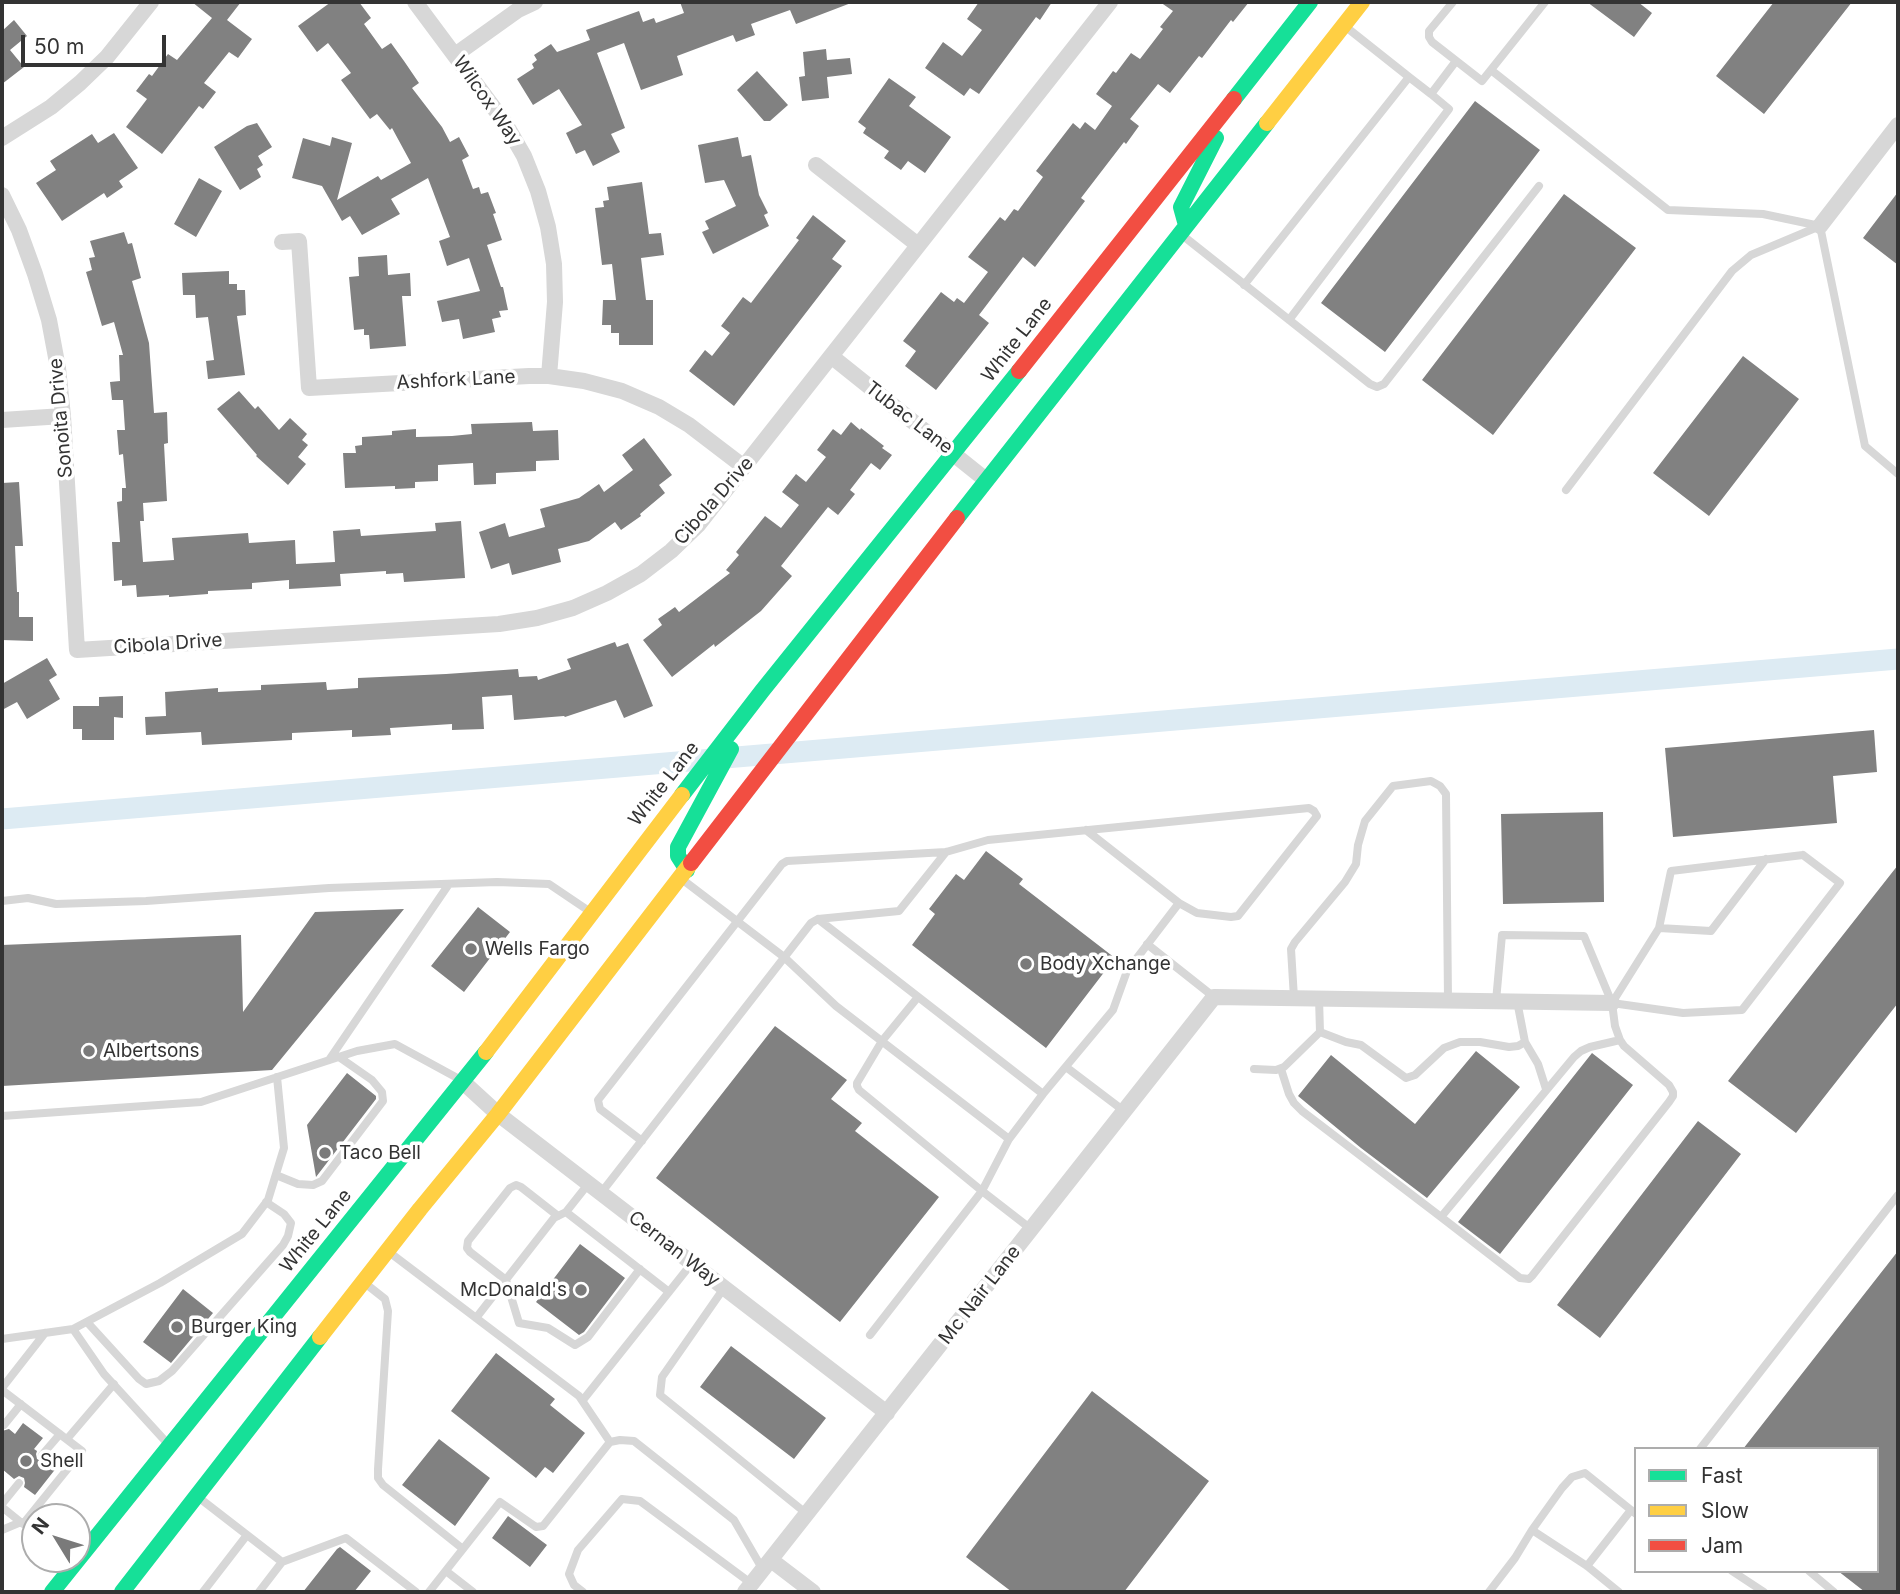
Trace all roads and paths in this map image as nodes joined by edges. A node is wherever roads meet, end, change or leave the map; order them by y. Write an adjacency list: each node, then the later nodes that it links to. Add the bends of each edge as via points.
1 (151, 2): 17 (street, via 80,83)
2 (415, 2): 10 (street, Wilcox Way)
3 (535, 2): 10 (street)
4 (1110, 2): 24 (street, Cibola Drive)
5 (1310, 2): 14 (main road, White Lane)
6 (1362, 2): 9 (main road)
7 (1453, 2): 11 (lane, via 1429,37)
8 (1545, 2): 12 (lane)
9 (1343, 25): 13 (lane); 22 (main road)
10 (455, 55): 28 (street, Wilcox Way, via 505,123 538,191 554,264)
11 (1456, 61): 12 (lane, via 1482,81); 15 (lane)
12 (1491, 70): 21 (lane, via 1668,210 1763,214)
13 (1409, 77): 15 (lane); 25 (lane)
14 (1244, 86): 22 (main road, via 1181,206); 31 (main road, White Lane)
15 (1431, 94): 26 (lane, via 1449,109)
16 (1898, 125): 21 (street)
17 (2, 138)
18 (816, 165): 24 (street)
19 (1539, 186): 26 (lane, via 1384,384 1370,384)
20 (2, 195): 29 (street, Sonoita Drive, via 19,230 49,320)
21 (1820, 226): 33 (lane, via 1865,446); 35 (lane, via 1751,256 1732,271)
22 (1183, 229): 25 (lane); 34 (main road)
23 (282, 242): 28 (street, Ashfork Lane, via 299,241 309,388)
24 (918, 245): 27 (street, Cibola Drive)
25 (1244, 285): 26 (lane)
26 (1289, 320)
27 (831, 356): 31 (street, Tubac Lane); 32 (street, Cibola Drive)
28 (549, 376): 32 (street, Ashfork Lane, via 622,391 659,407)
29 (63, 416): 30 (street); 36 (street, Sonoita Drive)
30 (2, 420)
31 (954, 454): 34 (street, Tubac Lane); 37 (main road, White Lane)
32 (744, 467): 36 (street, Cibola Drive, via 698,525 641,574 573,608 537,618)
33 (1898, 474)
34 (986, 481): 41 (main road)
35 (1566, 490)
36 (77, 650)
37 (762, 691): 41 (main road, via 678,847); 45 (main road, White Lane)
38 (1086, 830): 39 (lane, via 988,840); 44 (lane); 44 (lane, via 1314,811 1317,816 1237,916 1198,913)
39 (946, 852): 46 (lane, via 899,911); 47 (lane, via 787,861)
40 (1766, 859): 48 (lane, via 1712,931); 48 (lane, via 1671,871); 58 (lane, via 1803,855 1840,883 1742,1010 1683,1013)
41 (684, 874): 47 (lane); 73 (main road)
42 (449, 884): 43 (lane, via 146,901); 45 (lane, via 549,884); 64 (lane)
43 (2, 901)
44 (1179, 903): 49 (lane)
45 (591, 913): 69 (main road, White Lane)
46 (818, 919): 50 (lane); 51 (lane)
47 (738, 922): 50 (lane); 76 (lane, via 598,1100 600,1109)
48 (1659, 928): 58 (lane)
49 (1147, 944): 52 (lane); 65 (lane, via 1124,976 1113,1010)
50 (784, 957): 61 (lane); 76 (lane)
51 (918, 997): 61 (lane); 71 (lane)
52 (1214, 997): 53 (street); 72 (street, Mc Nair Lane)
53 (1294, 998): 54 (street); 55 (lane, via 1291,949 1356,864 1365,821 1393,786 1431,781 1446,794)
54 (1319, 998): 55 (street); 59 (lane)
55 (1448, 1000): 56 (street)
56 (1496, 1001): 57 (street); 58 (lane, via 1502,935 1584,936)
57 (1517, 1001): 58 (street); 62 (lane)
58 (1612, 1003): 60 (lane)
59 (1320, 1032): 62 (lane, via 1361,1045 1406,1078 1444,1048 1460,1042 1509,1047); 67 (lane)
60 (1620, 1040): 70 (lane, via 1581,1051); 83 (lane, via 1669,1085 1673,1096 1529,1279 1520,1278)
61 (882, 1041): 75 (lane); 79 (lane, via 857,1083 859,1090)
62 (1525, 1042): 70 (lane)
63 (339, 1057): 64 (lane); 69 (lane, via 395,1044); 77 (lane, via 372,1080 383,1101 322,1181 298,1184)
64 (329, 1060): 68 (lane)
65 (1066, 1067): 71 (lane); 72 (lane)
66 (1254, 1069): 67 (lane)
67 (1281, 1069): 83 (lane, via 1289,1094 1302,1111)
68 (277, 1077): 74 (lane, via 201,1102); 77 (lane, via 284,1148)
69 (463, 1082): 73 (street, Cernan Way); 106 (main road, White Lane)
70 (1546, 1089): 83 (lane)
71 (1044, 1094): 75 (lane)
72 (1124, 1111): 84 (street, Mc Nair Lane)
73 (498, 1114): 78 (street, Cernan Way); 85 (main road)
74 (2, 1116)
75 (1009, 1139): 79 (lane)
76 (642, 1141): 78 (lane)
77 (276, 1175): 81 (lane)
78 (595, 1188): 82 (lane); 86 (street, Cernan Way)
79 (982, 1191): 84 (lane); 96 (lane)
80 (1898, 1195): 107 (lane)
81 (266, 1202): 93 (lane, via 242,1234); 93 (lane, via 291,1223 283,1245 159,1381 145,1384)
82 (562, 1214): 87 (lane); 88 (lane, via 554,1218); 88 (lane, via 521,1187 510,1188 467,1248)
83 (1441, 1217)
84 (1031, 1229): 102 (street, Mc Nair Lane)
85 (387, 1250): 89 (main road); 92 (lane)
86 (692, 1263): 90 (street, Cernan Way); 91 (lane)
87 (639, 1269): 88 (lane, via 588,1336 575,1345 548,1328 519,1323); 91 (lane)
88 (506, 1280): 92 (lane)
89 (363, 1282): 110 (main road); 119 (lane, via 385,1299 388,1311 378,1478)
90 (725, 1288): 102 (street, Cernan Way); 114 (lane, via 662,1377 660,1395)
91 (669, 1292): 100 (lane)
92 (476, 1318): 100 (lane)
93 (87, 1322): 94 (lane)
94 (73, 1329): 95 (lane); 98 (lane)
95 (45, 1333): 97 (lane); 99 (lane)
96 (870, 1335)
97 (2, 1339)
98 (114, 1384): 104 (lane); 106 (lane)
99 (2, 1389): 101 (lane)
100 (583, 1400): 105 (lane)
101 (21, 1404): 103 (lane); 104 (lane)
102 (887, 1413): 114 (street, Mc Nair Lane)
103 (4, 1425)
104 (63, 1437): 108 (lane); 111 (lane, via 82,1451)
105 (610, 1442): 119 (lane, via 543,1526 536,1527 500,1502); 121 (lane, via 634,1441 734,1520)
106 (170, 1446): 127 (main road, White Lane)
107 (1702, 1447)
108 (42, 1455)
109 (19, 1483): 112 (lane)
110 (197, 1496): 118 (lane); 128 (main road)
111 (40, 1503)
112 (2, 1506): 115 (lane)
113 (1633, 1512): 117 (lane, via 1585,1473 1572,1477); 122 (lane)
114 (807, 1514): 121 (street, Mc Nair Lane)
115 (21, 1522): 116 (lane)
116 (2, 1530)
117 (1532, 1530): 122 (lane); 136 (lane)
118 (247, 1535): 120 (lane); 129 (lane)
119 (463, 1549): 123 (lane)
120 (282, 1562): 130 (lane); 131 (lane, via 346,1538)
121 (767, 1565): 126 (street, Mc Nair Lane); 135 (street)
122 (1587, 1566): 137 (lane)
123 (446, 1571): 132 (lane); 133 (lane)
124 (1735, 1573): 138 (lane)
125 (1811, 1573): 139 (lane)
126 (748, 1588): 134 (lane, via 640,1501 622,1499 578,1550 569,1574)
127 (52, 1592)
128 (122, 1592)
129 (202, 1592)
130 (259, 1592)
131 (416, 1592)
132 (429, 1592)
133 (473, 1592)
134 (583, 1592)
135 (813, 1592)
136 (1489, 1592)
137 (1619, 1592)
138 (1765, 1592)
139 (1834, 1592)

